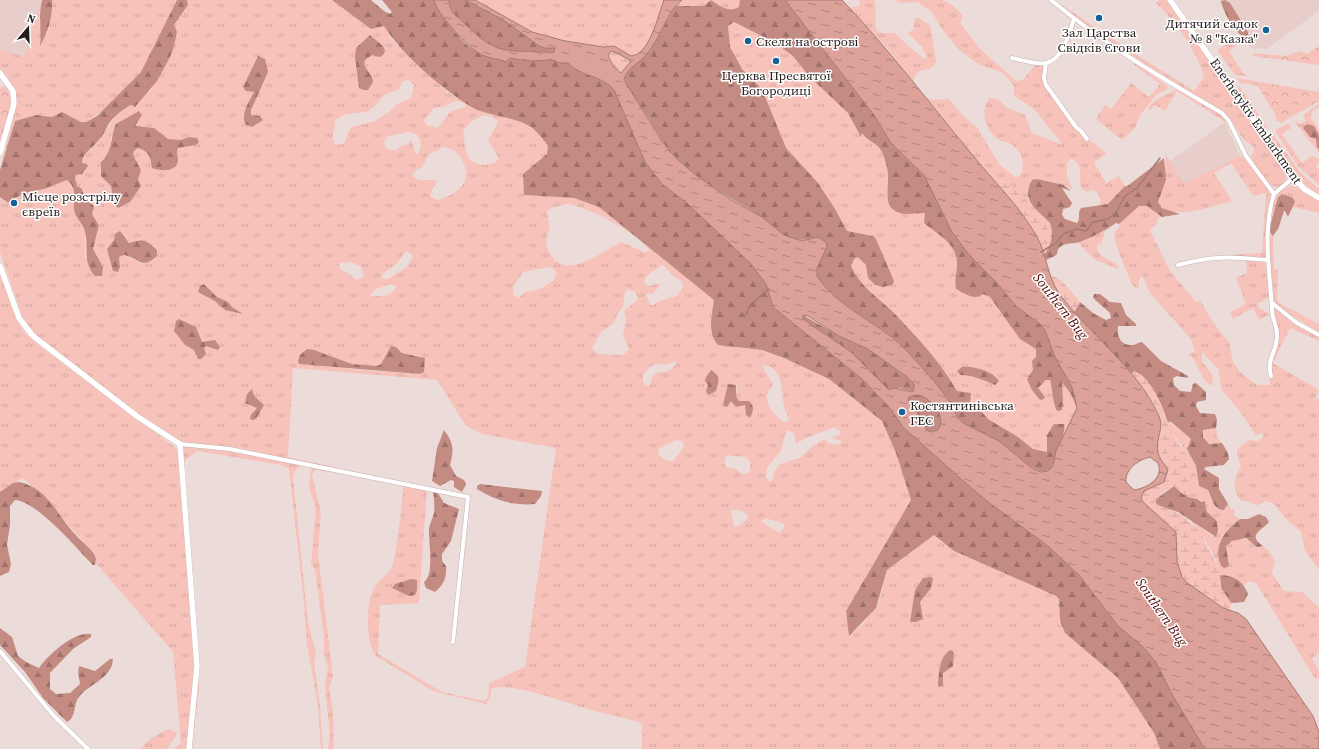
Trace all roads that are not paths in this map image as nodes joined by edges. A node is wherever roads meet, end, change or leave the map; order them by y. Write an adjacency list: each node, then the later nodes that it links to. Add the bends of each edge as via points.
1 (1051, 0): 3 (street)
2 (1170, 0): 9 (street, Enerhetykiv Embarkment)
3 (1074, 19): 5 (street, via 1060,52); 10 (street, via 1143,66 1222,113 1229,121 1246,156)
4 (1012, 58): 5 (street)
5 (1046, 63): 7 (street, via 1046,85)
6 (0, 73): 8 (street, via 13,91 14,104)
7 (1087, 139)
8 (0, 153)
9 (1294, 177): 10 (street); 11 (street, Enerhetykiv Embarkment, via 1304,189)
10 (1274, 194): 12 (street, via 1268,224)
11 (1319, 198)
12 (1267, 260): 13 (street, via 1217,257); 15 (street)
13 (1178, 265)
14 (0, 266): 18 (street, via 20,318 33,336 138,417)
15 (1272, 303): 16 (street, via 1297,323); 17 (street, via 1277,334 1269,363)
16 (1319, 335)
17 (1271, 376)
18 (180, 444): 19 (street, via 209,445 264,455 468,497); 22 (street, via 197,666)
19 (453, 642)
20 (0, 650): 21 (street, via 54,716)
21 (88, 749)
22 (189, 749)

